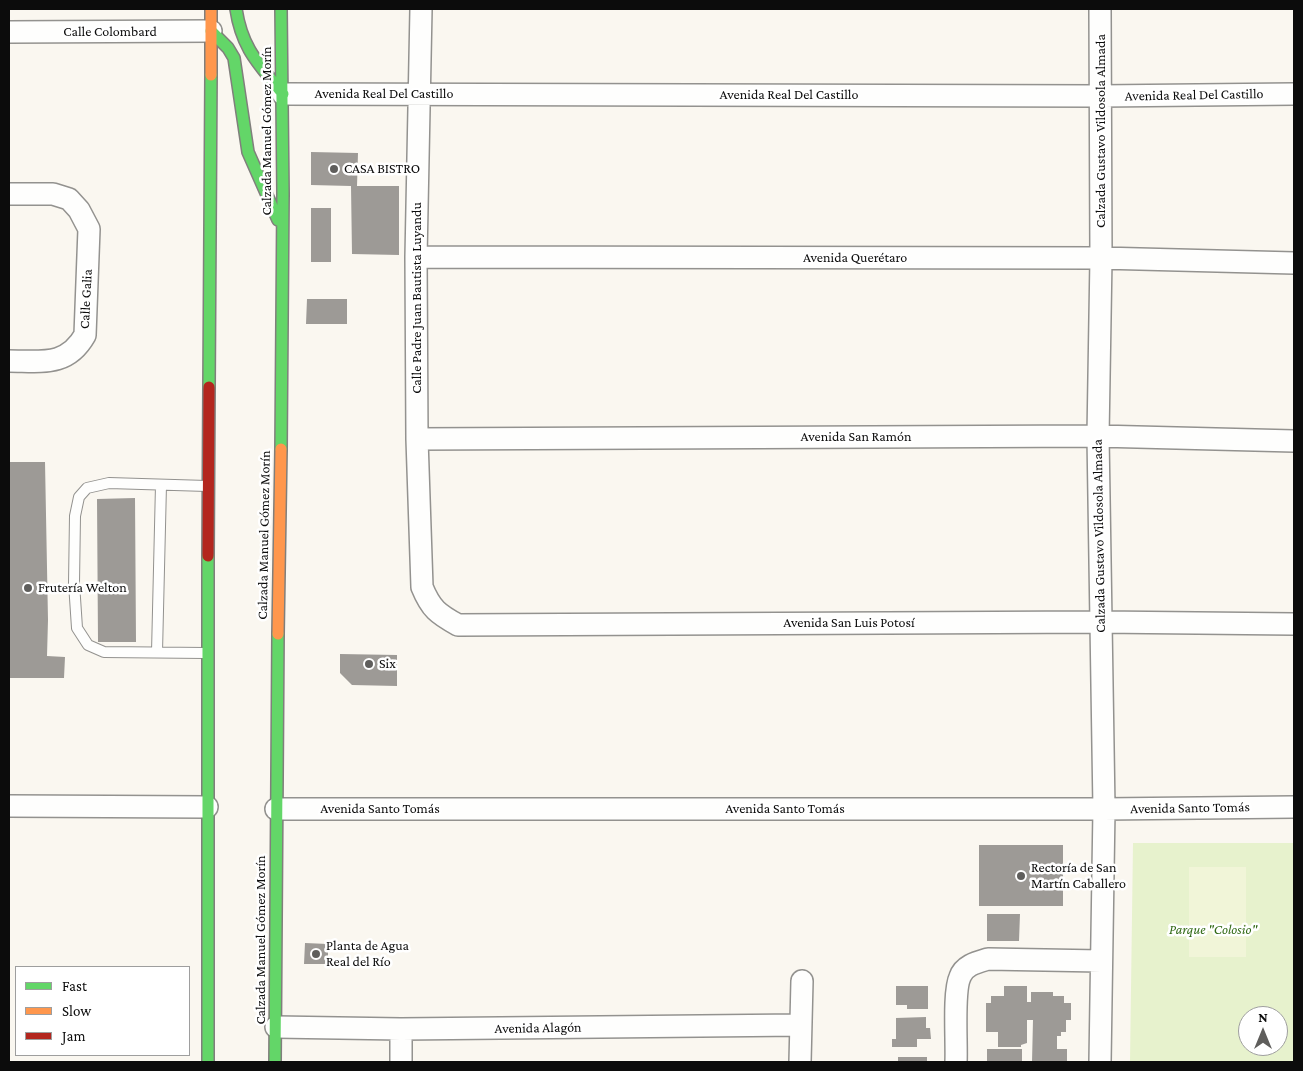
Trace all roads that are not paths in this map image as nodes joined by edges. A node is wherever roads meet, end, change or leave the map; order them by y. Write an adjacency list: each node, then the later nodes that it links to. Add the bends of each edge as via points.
1 (211, 9): 6 (main road)
2 (236, 9): 8 (main road, via 250,53)
3 (281, 9): 8 (main road, Calzada Manuel Gómez Morín)
4 (421, 9): 10 (street, Calle Padre Juan Bautista Luyandu)
5 (1100, 9): 11 (street, Calzada Gustavo Vildosola Almada)
6 (211, 31): 7 (street, Calle Colombard); 13 (main road, via 234,58 248,152); 22 (main road)
7 (9, 32)
8 (283, 94): 10 (street, Avenida Real Del Castillo); 13 (main road, Calzada Manuel Gómez Morín)
9 (1294, 94): 11 (street, Avenida Real Del Castillo)
10 (419, 95): 11 (street, Avenida Real Del Castillo); 14 (street, Calle Padre Juan Bautista Luyandu)
11 (1100, 96): 15 (street, Calzada Gustavo Vildosola Almada)
12 (9, 194): 17 (street, Calle Galia, via 53,194 69,199 89,229 85,335 78,347 53,361)
13 (283, 231): 31 (main road, Calzada Manuel Gómez Morín)
14 (416, 257): 15 (street, Avenida Querétaro); 19 (street, Calle Padre Juan Bautista Luyandu)
15 (1101, 258): 16 (street, Avenida Querétaro); 18 (street, Calzada Gustavo Vildosola Almada)
16 (1294, 263)
17 (9, 361)
18 (1098, 436): 19 (street, Avenida San Ramón); 20 (street, Avenida San Ramón); 24 (street, Calzada Gustavo Vildosola Almada)
19 (417, 439): 23 (street, Calle Padre Juan Bautista Luyandu)
20 (1294, 441)
21 (161, 485): 22 (lane); 26 (lane); 26 (lane, via 109,483 87,488 79,497 75,526 77,628 88,645 104,652)
22 (208, 486): 27 (main road)
23 (422, 587): 24 (street, Avenida San Luis Potosí, via 429,603 441,616 458,625)
24 (1100, 622): 25 (street, Avenida San Luis Potosí); 32 (street, Calzada Gustavo Vildosola Almada)
25 (1294, 624)
26 (157, 652): 27 (lane)
27 (207, 653): 29 (main road)
28 (9, 806): 29 (street)
29 (206, 807): 38 (main road)
30 (1294, 807): 32 (street, Avenida Santo Tomás)
31 (276, 809): 32 (street, Avenida Santo Tomás); 36 (main road, Calzada Manuel Gómez Morín)
32 (1104, 809): 33 (street, Calzada Gustavo Vildosola Almada)
33 (1101, 960): 42 (street, via 988,959 972,963 960,976); 43 (street, Calzada Gustavo Vildosola Almada)
34 (802, 981): 35 (street)
35 (800, 1025): 37 (street, Avenida Alagón); 41 (street)
36 (276, 1027): 37 (street, Avenida Alagón); 39 (main road, Calzada Manuel Gómez Morín)
37 (401, 1029): 40 (street)
38 (208, 1062)
39 (275, 1062)
40 (401, 1062)
41 (800, 1062)
42 (956, 1062)
43 (1100, 1062)

